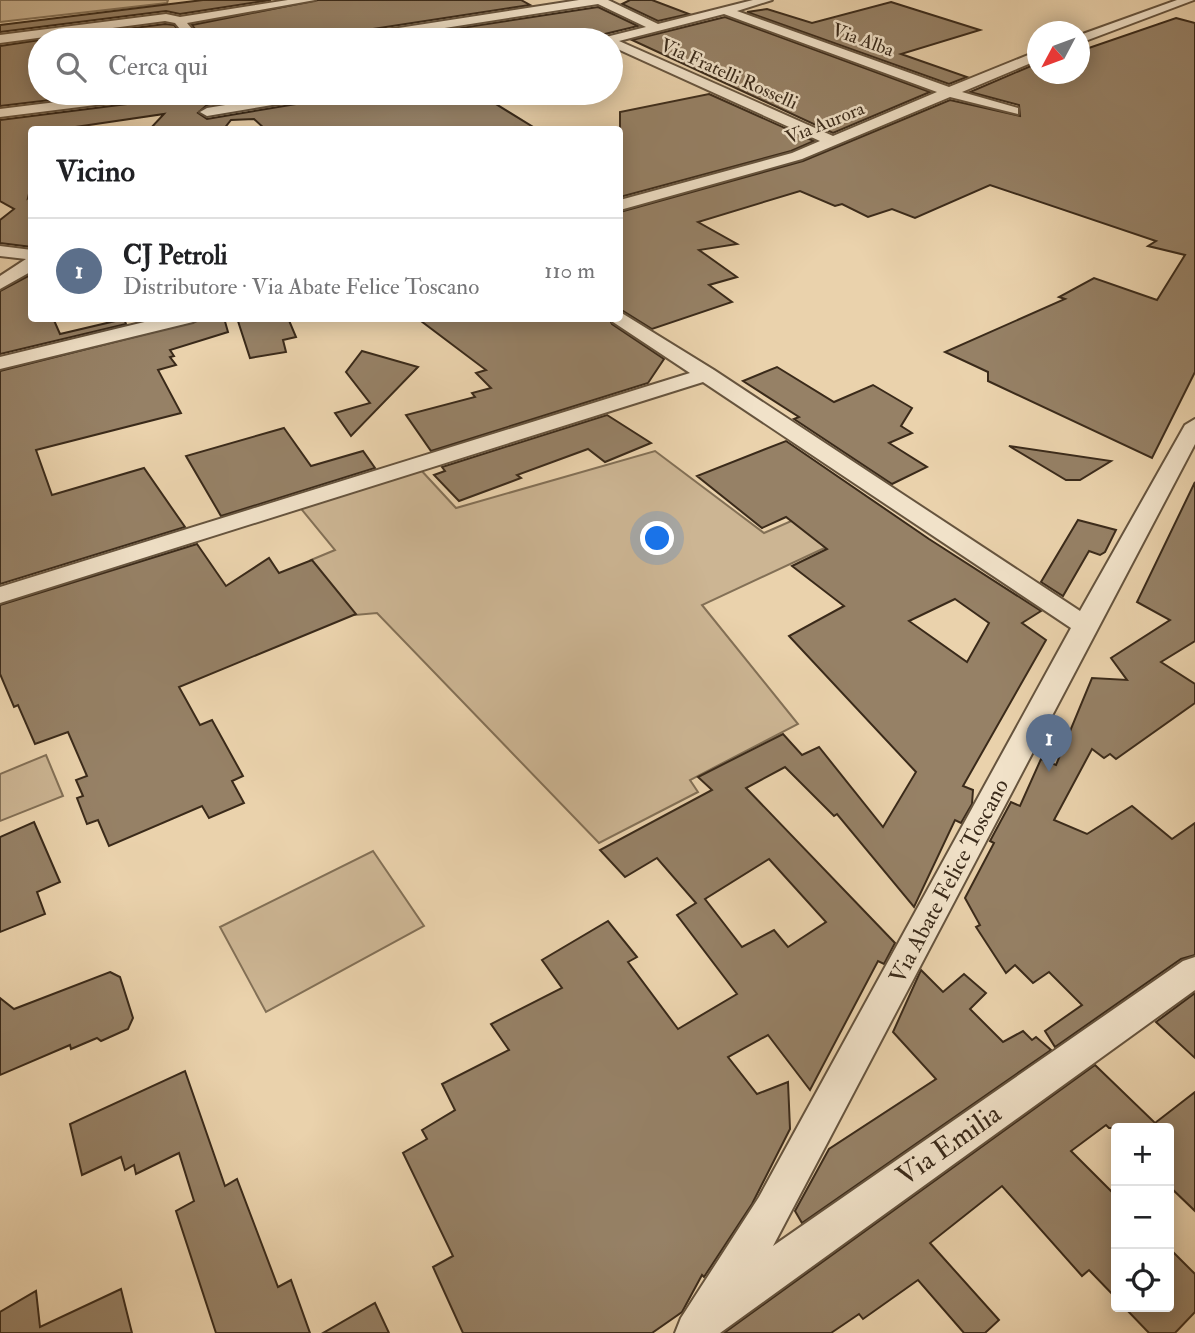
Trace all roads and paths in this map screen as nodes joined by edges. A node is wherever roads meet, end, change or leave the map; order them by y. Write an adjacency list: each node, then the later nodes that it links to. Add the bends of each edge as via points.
1 (309, 0): 6 (street)
2 (600, 0): 10 (street); 11 (street)
3 (766, 0): 5 (street)
4 (1188, 0): 13 (street)
5 (726, 11): 11 (street); 18 (street, Via Alba)
6 (179, 21): 7 (street, via 169,13); 9 (street)
7 (86, 27): 8 (street)
8 (79, 28)
9 (185, 28)
10 (423, 28)
11 (659, 29): 14 (street)
12 (28, 35): 15 (street)
13 (1090, 35)
14 (623, 38)
15 (0, 39)
16 (623, 47): 24 (street, Via Fratelli Rosselli)
17 (1027, 60): 18 (street, Via Aurora)
18 (949, 92): 22 (street, Via Alba); 24 (street, Via Aurora)
19 (48, 105): 23 (street)
20 (208, 105): 21 (street, via 203,117)
21 (262, 105)
22 (1013, 111)
23 (0, 113)
24 (832, 141): 25 (street, Via Aurora, via 777,162)
25 (623, 204)
26 (0, 251): 27 (street)
27 (28, 255)
28 (28, 265): 29 (street)
29 (0, 284)
30 (623, 320): 33 (street)
31 (169, 322): 32 (street)
32 (0, 363)
33 (707, 374): 35 (street); 36 (street)
34 (1195, 425): 36 (street, Via Abate Felice Toscano)
35 (0, 595)
36 (1086, 626): 38 (street, Via Abate Felice Toscano, via 773,1211)
37 (1195, 971): 38 (street, Via Emilia)
38 (695, 1329)

